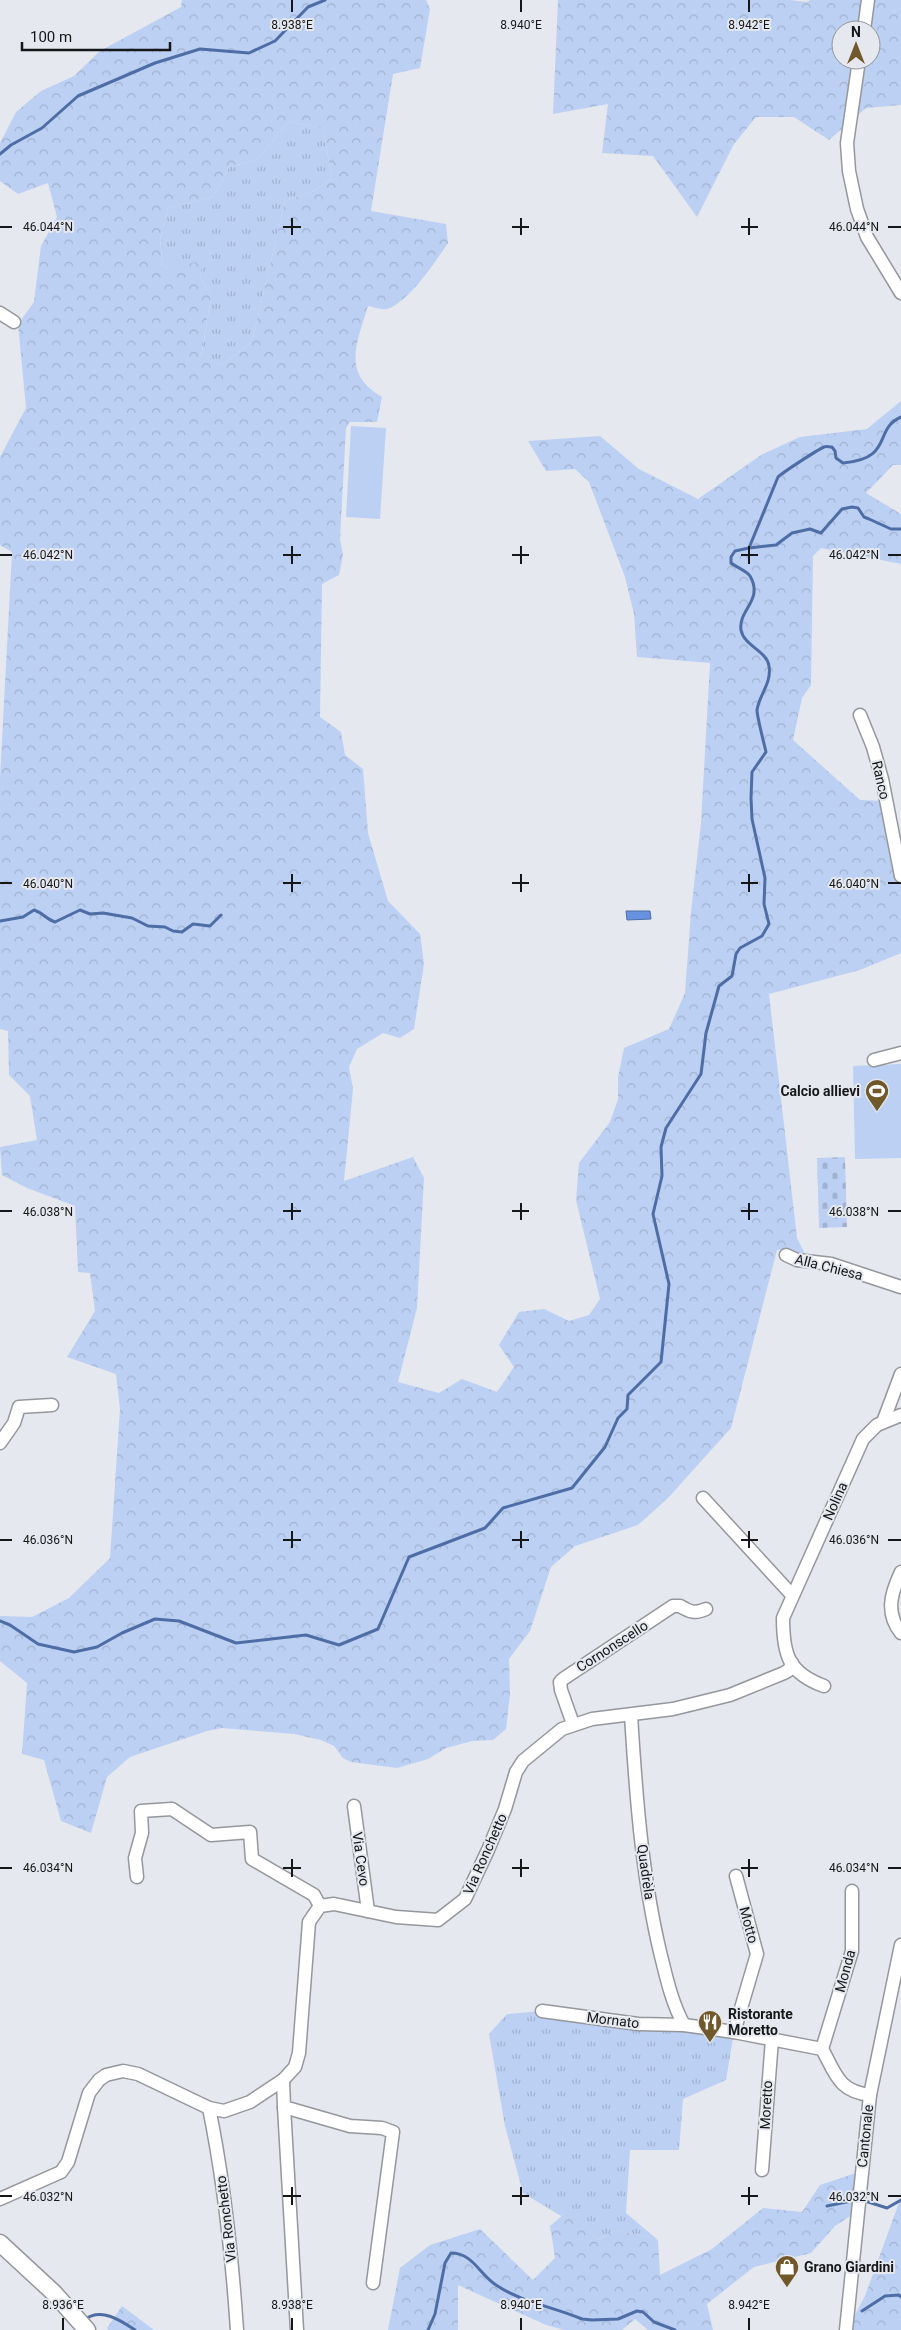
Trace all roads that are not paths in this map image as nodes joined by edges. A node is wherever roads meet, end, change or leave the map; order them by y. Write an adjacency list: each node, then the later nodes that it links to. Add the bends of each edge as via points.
1 (868, 0): 2 (street)
2 (865, 20)
3 (858, 70): 4 (street, via 847,143 848,171 867,238)
4 (901, 293)
5 (0, 313): 6 (street)
6 (14, 322)
7 (860, 715): 8 (street, Ranco, via 882,780)
8 (901, 876)
9 (901, 1053): 10 (street)
10 (874, 1060)
11 (786, 1255): 12 (street, Alla Chiesa, via 797,1260 831,1264)
12 (901, 1288)
13 (901, 1374): 16 (street)
14 (52, 1405): 17 (street, via 19,1407 14,1422)
15 (901, 1415): 16 (street, Nolina)
16 (883, 1422): 20 (street, Nolina, via 872,1428 863,1439)
17 (0, 1443)
18 (703, 1498): 20 (street)
19 (901, 1572): 22 (street, via 893,1590 890,1612)
20 (792, 1596): 23 (street, Nolina, via 783,1618 783,1636)
21 (706, 1610): 26 (street, Cornonscello, via 697,1613 673,1606 564,1678 560,1682 561,1690)
22 (901, 1633)
23 (792, 1663): 24 (street, Nolina, via 797,1673); 25 (street, via 784,1673 730,1696)
24 (824, 1686)
25 (631, 1716): 26 (street); 35 (street, Quadrèla, via 644,1867 656,1934 674,2005)
26 (573, 1724): 32 (street, Via Ronchetto, via 534,1751 516,1772 505,1809 465,1899 438,1920)
27 (354, 1806): 32 (street, Via Cevo)
28 (736, 1876): 36 (street, Motto, via 757,1954)
29 (137, 1877): 31 (street, via 135,1858 142,1833 142,1811 172,1809 211,1836 250,1832 252,1859 314,1895)
30 (852, 1891): 38 (street, Monda, via 852,1951)
31 (320, 1906): 32 (street, Via Ronchetto, via 334,1904); 39 (street, via 309,1922 299,2053 294,2067)
32 (368, 1911)
33 (901, 1945): 40 (street, Cantonale)
34 (542, 2011): 35 (street, Mornato, via 638,2024)
35 (684, 2024): 36 (street)
36 (734, 2032): 37 (street)
37 (772, 2039): 38 (street); 43 (street, Moretto)
38 (822, 2049): 40 (street, via 849,2091)
39 (283, 2080): 41 (street); 42 (street, via 250,2102 224,2111)
40 (870, 2095): 50 (street, Cantonale)
41 (284, 2107): 46 (street, via 350,2126 393,2132); 49 (street)
42 (209, 2108): 44 (street, via 138,2074 123,2071 106,2075 89,2093 68,2162 61,2172); 48 (street, Via Ronchetto, via 228,2228)
43 (762, 2170)
44 (0, 2199)
45 (0, 2243): 47 (main road, via 64,2303)
46 (373, 2283)
47 (87, 2330)
48 (237, 2330)
49 (297, 2330)
50 (846, 2330)

